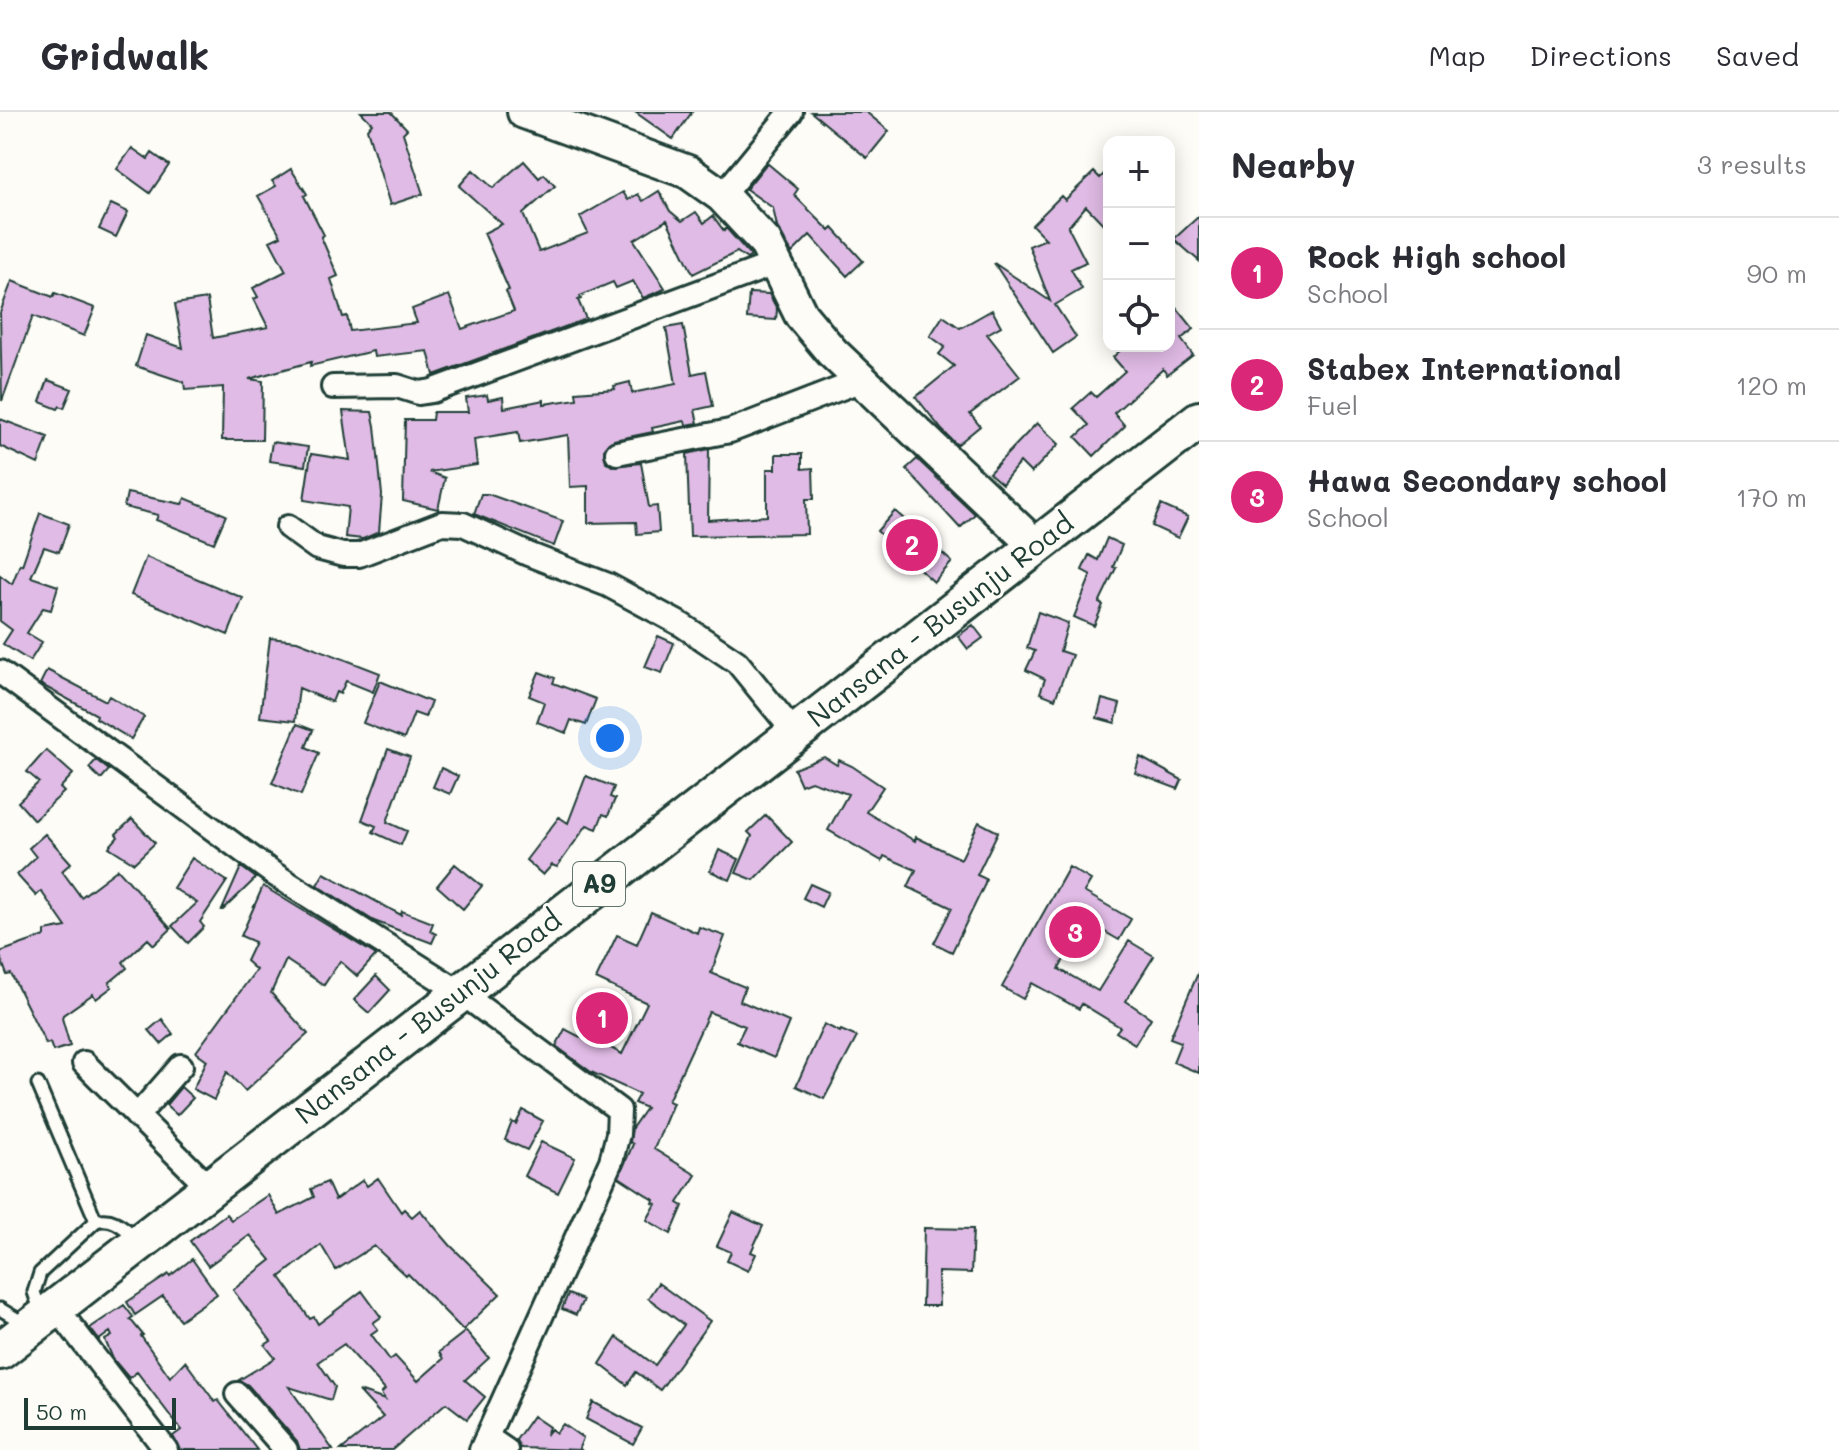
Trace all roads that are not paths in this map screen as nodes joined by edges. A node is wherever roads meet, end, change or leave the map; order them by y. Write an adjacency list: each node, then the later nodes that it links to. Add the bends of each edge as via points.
1 (791, 112): 3 (street)
2 (545, 116): 3 (street, via 688,172)
3 (722, 196): 4 (street, via 765,242)
4 (777, 263): 5 (street, via 801,315); 6 (street, via 432,391)
5 (862, 380): 8 (street, via 730,431); 10 (street)
6 (333, 387)
7 (1199, 420): 10 (main road, Nansana - Busunju Road / A9)
8 (617, 453)
9 (288, 527): 12 (street, via 317,548 359,555 442,523 463,524 608,585 682,625 737,662)
10 (1036, 546): 12 (main road, Nansana - Busunju Road / A9)
11 (0, 672): 13 (street, via 274,874)
12 (794, 732): 13 (main road, Nansana - Busunju Road / A9)
13 (460, 992): 18 (main road, Nansana - Busunju Road / A9); 24 (street, via 619,1110 611,1161)
14 (84, 1063): 17 (street)
15 (181, 1066): 17 (street)
16 (38, 1084): 19 (lane)
17 (137, 1116): 18 (street)
18 (209, 1187): 20 (main road, Nansana - Busunju Road / A9)
19 (96, 1221): 20 (lane, via 116,1221); 21 (lane, via 40,1273)
20 (141, 1241): 21 (main road, Nansana - Busunju Road / A9)
21 (32, 1315): 22 (main road, Nansana - Busunju Road / A9); 25 (street)
22 (0, 1351)
23 (237, 1394): 26 (street)
24 (484, 1443): 27 (street)
25 (166, 1450)
26 (286, 1450)
27 (506, 1450)

